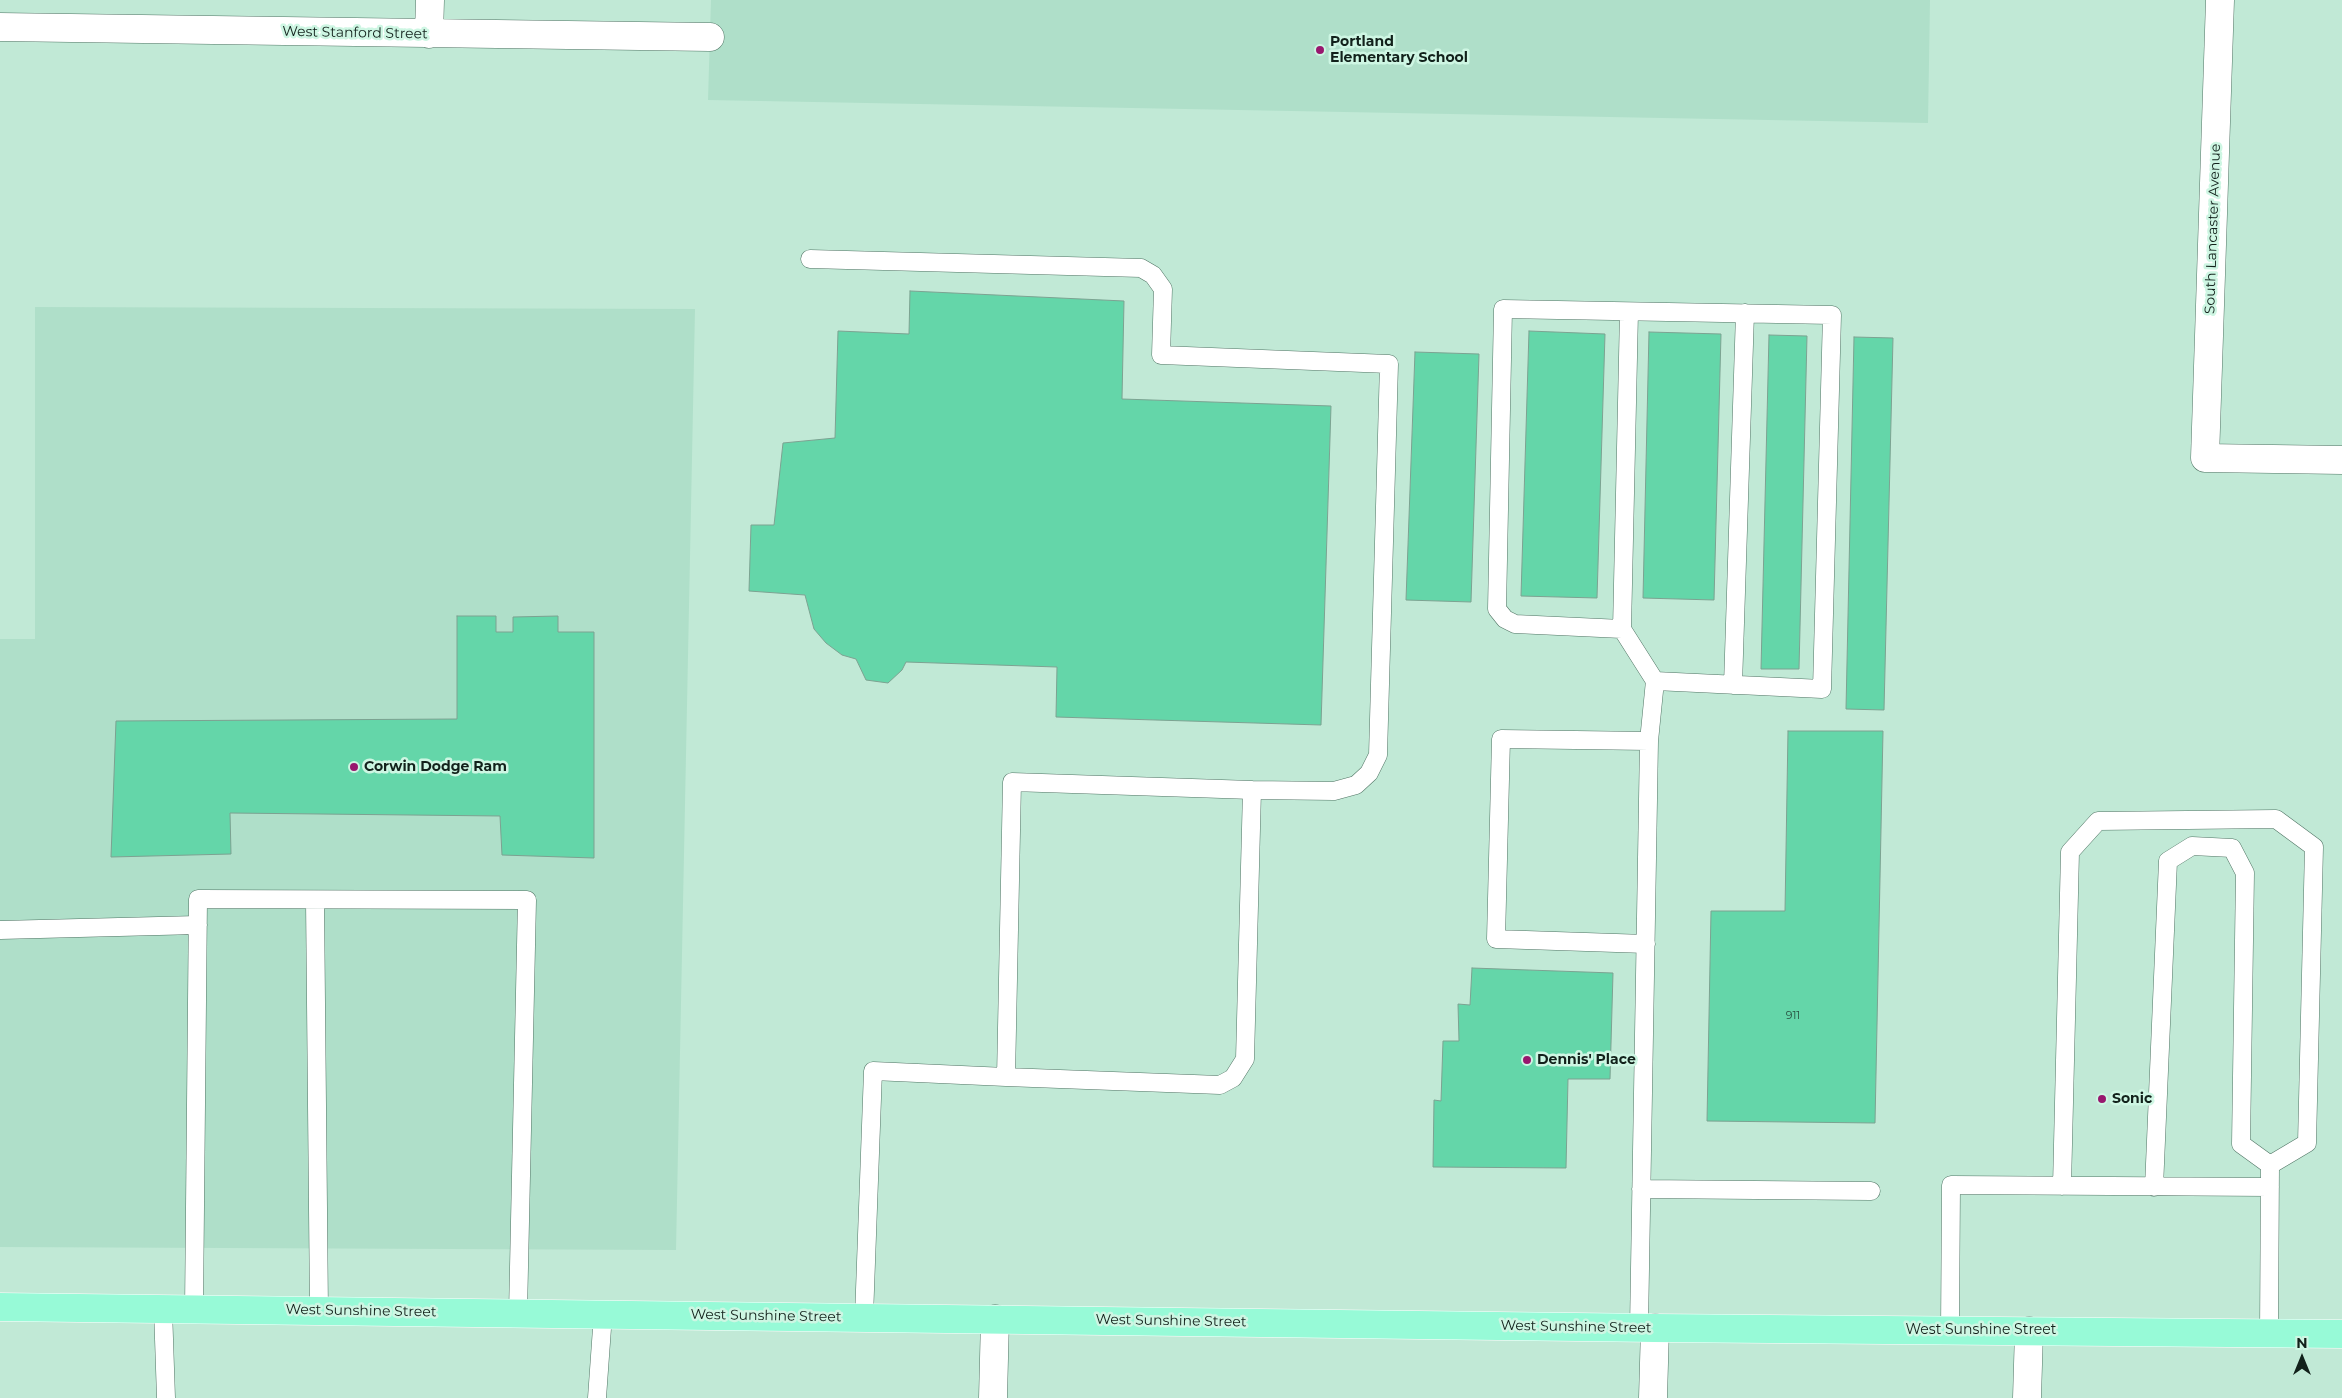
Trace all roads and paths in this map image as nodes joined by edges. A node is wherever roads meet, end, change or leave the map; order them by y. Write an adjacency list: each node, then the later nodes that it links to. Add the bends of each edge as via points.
1 (430, 0): 4 (street)
2 (2220, 0): 9 (street, South Lancaster Avenue, via 2205,458)
3 (0, 28): 4 (street, West Stanford Street)
4 (429, 34): 5 (street, West Stanford Street)
5 (710, 37)
6 (810, 259): 14 (lane, via 1141,268 1153,275 1163,289 1161,355 1389,364 1378,755 1369,773 1356,785 1334,791)
7 (1629, 312): 8 (lane); 10 (lane); 10 (lane, via 1503,309 1502,319 1497,609 1505,619 1515,624)
8 (1745, 313): 12 (lane); 12 (lane, via 1832,315 1822,689)
9 (2342, 460)
10 (1622, 629): 11 (lane)
11 (1655, 681): 12 (lane); 13 (lane)
12 (1733, 685)
13 (1649, 741): 18 (lane); 18 (lane, via 1501,739 1496,939)
14 (1252, 790): 19 (lane, via 1246,1059 1233,1078 1220,1085); 19 (lane, via 1012,782)
15 (315, 900): 16 (lane, via 198,899); 29 (lane); 30 (lane, via 527,900)
16 (198, 925): 17 (lane); 28 (lane)
17 (0, 930)
18 (1646, 944): 24 (lane)
19 (1006, 1077): 32 (lane, via 873,1071)
20 (2270, 1166): 21 (lane, via 2307,1143 2314,847 2276,819 2098,821 2070,852); 22 (lane, via 2241,1144 2245,873 2232,848 2192,846 2168,861); 23 (lane)
21 (2062, 1186): 22 (lane); 35 (lane, via 1951,1186)
22 (2154, 1187): 23 (lane)
23 (2270, 1188): 37 (lane)
24 (1641, 1189): 25 (lane); 34 (lane)
25 (1871, 1191)
26 (0, 1307): 27 (main road, West Sunshine Street)
27 (163, 1309): 28 (main road, West Sunshine Street); 39 (lane)
28 (194, 1309): 29 (main road, West Sunshine Street)
29 (319, 1311): 30 (main road, West Sunshine Street)
30 (518, 1314): 31 (main road, West Sunshine Street)
31 (603, 1314): 32 (main road, West Sunshine Street); 40 (lane)
32 (864, 1318): 33 (main road, West Sunshine Street)
33 (995, 1319): 34 (main road, West Sunshine Street); 41 (street)
34 (1647, 1328): 35 (main road, West Sunshine Street); 42 (street)
35 (1950, 1330): 36 (main road, West Sunshine Street)
36 (2029, 1331): 37 (main road, West Sunshine Street); 43 (street)
37 (2269, 1333): 38 (main road, West Sunshine Street)
38 (2342, 1334)
39 (166, 1398)
40 (597, 1398)
41 (993, 1398)
42 (1653, 1398)
43 (2027, 1398)

